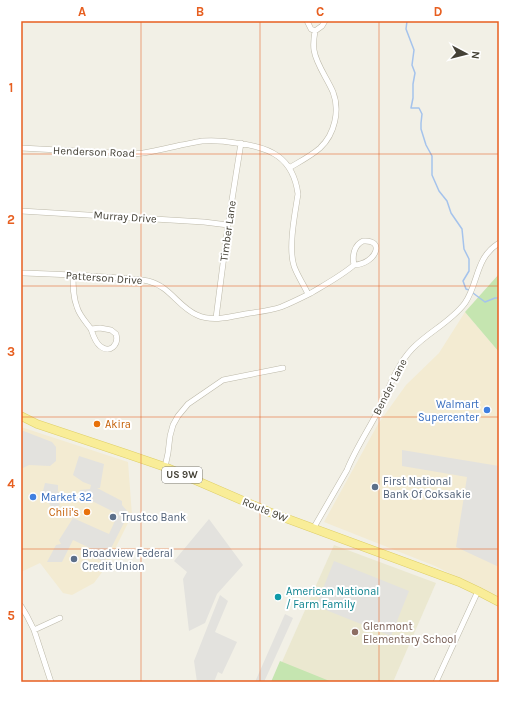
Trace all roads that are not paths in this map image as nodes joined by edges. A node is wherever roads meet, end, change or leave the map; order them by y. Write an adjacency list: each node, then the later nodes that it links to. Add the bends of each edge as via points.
1 (307, 21): 3 (street)
2 (325, 21): 3 (street)
3 (315, 31): 6 (street, via 313,49 333,93 335,120 330,135 320,148)
4 (241, 143): 5 (street, Henderson Road, via 201,141 133,154); 6 (street, Henderson Road, via 273,152); 8 (street, Timber Lane)
5 (21, 148)
6 (289, 168): 13 (street, Henderson Road, via 298,194 292,257)
7 (21, 211): 8 (street, Murray Drive)
8 (228, 225): 14 (street, Timber Lane)
9 (499, 243): 19 (street, Bender Lane, via 482,261 464,304 403,359)
10 (354, 265): 10 (street, Patterson Drive, via 354,252 359,242 368,241 375,244 376,252 371,259); 13 (street, Patterson Drive)
11 (21, 273): 12 (street, Patterson Drive)
12 (73, 275): 14 (street, Patterson Drive, via 150,282 161,286 197,315); 15 (street, via 77,308)
13 (308, 294): 14 (street, Patterson Drive, via 280,307 234,317)
14 (216, 318)
15 (91, 329): 15 (street, via 100,346 107,349 115,346 117,336 114,332 107,328)
16 (283, 368): 18 (street, via 223,380 188,404 173,425)
17 (24, 419): 18 (main road, Route 9W / US 9W)
18 (165, 467): 19 (main road, Route 9W / US 9W)
19 (314, 529): 20 (main road, Route 9W / US 9W)
20 (478, 591): 21 (main road, Route 9W / US 9W); 26 (street)
21 (499, 602)
22 (21, 606): 24 (street)
23 (60, 618): 24 (street)
24 (34, 630): 25 (street)
25 (51, 682)
26 (436, 682)

